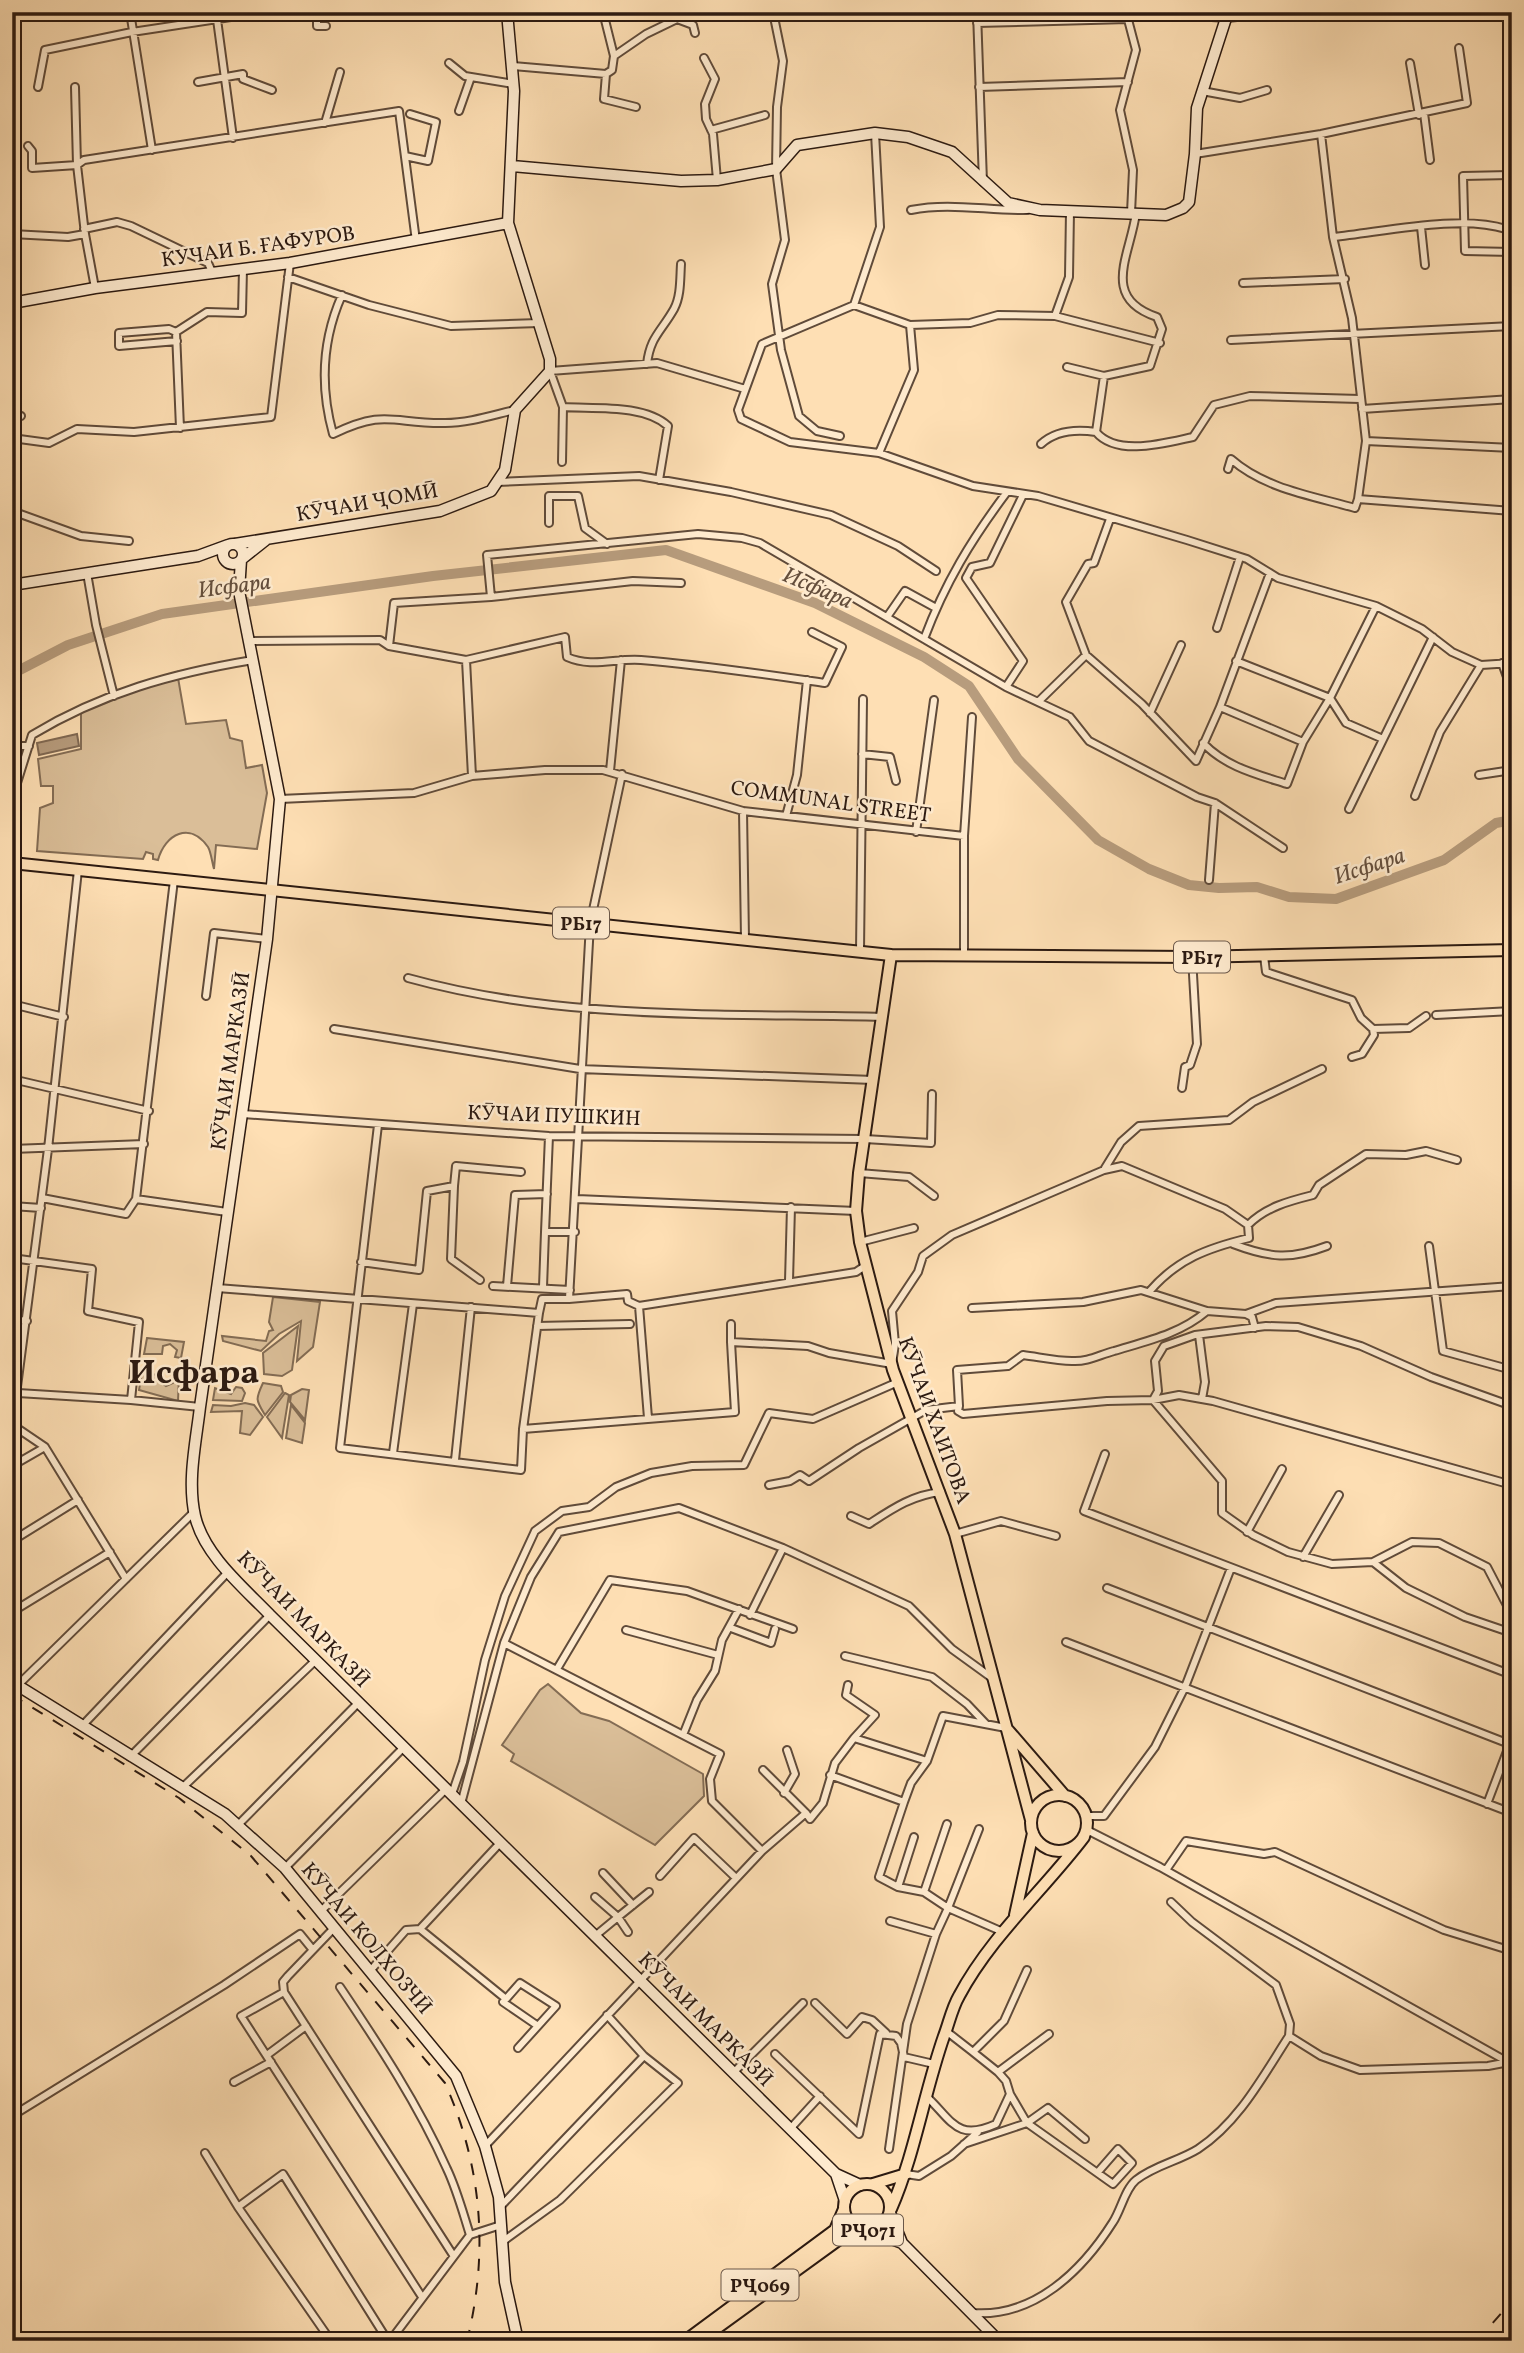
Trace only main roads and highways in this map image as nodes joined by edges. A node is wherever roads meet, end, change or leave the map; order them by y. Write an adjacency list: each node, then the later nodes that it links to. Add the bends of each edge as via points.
1 (507, 12): 3 (main road, via 514,84)
2 (1227, 15): 3 (main road, via 1197,108 1189,202 1166,215 1040,209 1007,202 952,152 908,137 875,133 797,145 776,169 717,180)
3 (512, 166): 4 (main road)
4 (508, 223): 5 (main road, КУЧАИ Б. ҒАФУРОВ, via 290,262); 6 (main road, КӮЧАИ ҶОМӢ, via 550,371 516,410 505,470 491,491 440,511)
5 (12, 303)
6 (267, 539): 7 (main road, КӮЧАИ ҶОМӢ); 9 (main road)
7 (231, 545): 8 (main road, КӮЧАИ ҶОМӢ); 9 (main road, via 242,550); 10 (main road, via 223,550)
8 (198, 556): 10 (main road); 11 (main road, КӮЧАИ ҶОМӢ)
9 (242, 559): 10 (main road, via 233,565); 12 (main road)
10 (225, 561): 12 (main road)
11 (12, 585)
12 (239, 589): 14 (main road, КӮЧАИ МАРКАЗӢ, via 280,799)
13 (12, 863): 14 (main road, РБ17)
14 (271, 889): 16 (main road, РБ17); 24 (main road, КӮЧАИ МАРКАЗӢ, via 200,1407 191,1485 194,1512 228,1572)
15 (1512, 950): 16 (main road, РБ17, via 1192,957)
16 (891, 955): 18 (main road, КӮЧАИ ХАИТОВА, via 859,1173 856,1211 860,1242 892,1364 955,1534)
17 (15, 1683): 33 (main road, КӮЧАИ КОЛХОЗЧӢ, via 238,1825 285,1868 456,2076 485,2146 500,2207 505,2282)
18 (1006, 1728): 19 (main road); 20 (main road, КӮЧАИ ХАИТОВА)
19 (1065, 1796): 20 (main road, via 1056,1795 1039,1804); 22 (main road, via 1079,1803 1087,1816)
20 (1031, 1821): 21 (main road)
21 (1033, 1833): 22 (main road, via 1052,1851 1071,1849); 23 (main road)
22 (1085, 1834): 23 (main road, via 1034,1900)
23 (1015, 1914): 25 (main road, via 958,1997 934,2064)
24 (836, 2174): 27 (main road); 28 (main road)
25 (906, 2174): 26 (main road); 29 (main road)
26 (873, 2184): 27 (main road, РҶ071); 29 (main road, РҶ071, via 888,2196)
27 (860, 2185): 28 (main road, РҶ071, via 848,2194)
28 (844, 2205): 30 (main road, РҶ071, via 853,2226); 32 (main road, РҶ069, via 835,2230)
29 (890, 2211): 30 (main road, РҶ071, via 882,2225); 31 (main road)
30 (867, 2230): 31 (main road); 32 (main road, РҶ069, via 841,2238)
31 (902, 2243): 34 (main road)
32 (692, 2340)
33 (518, 2341)
34 (999, 2341)

